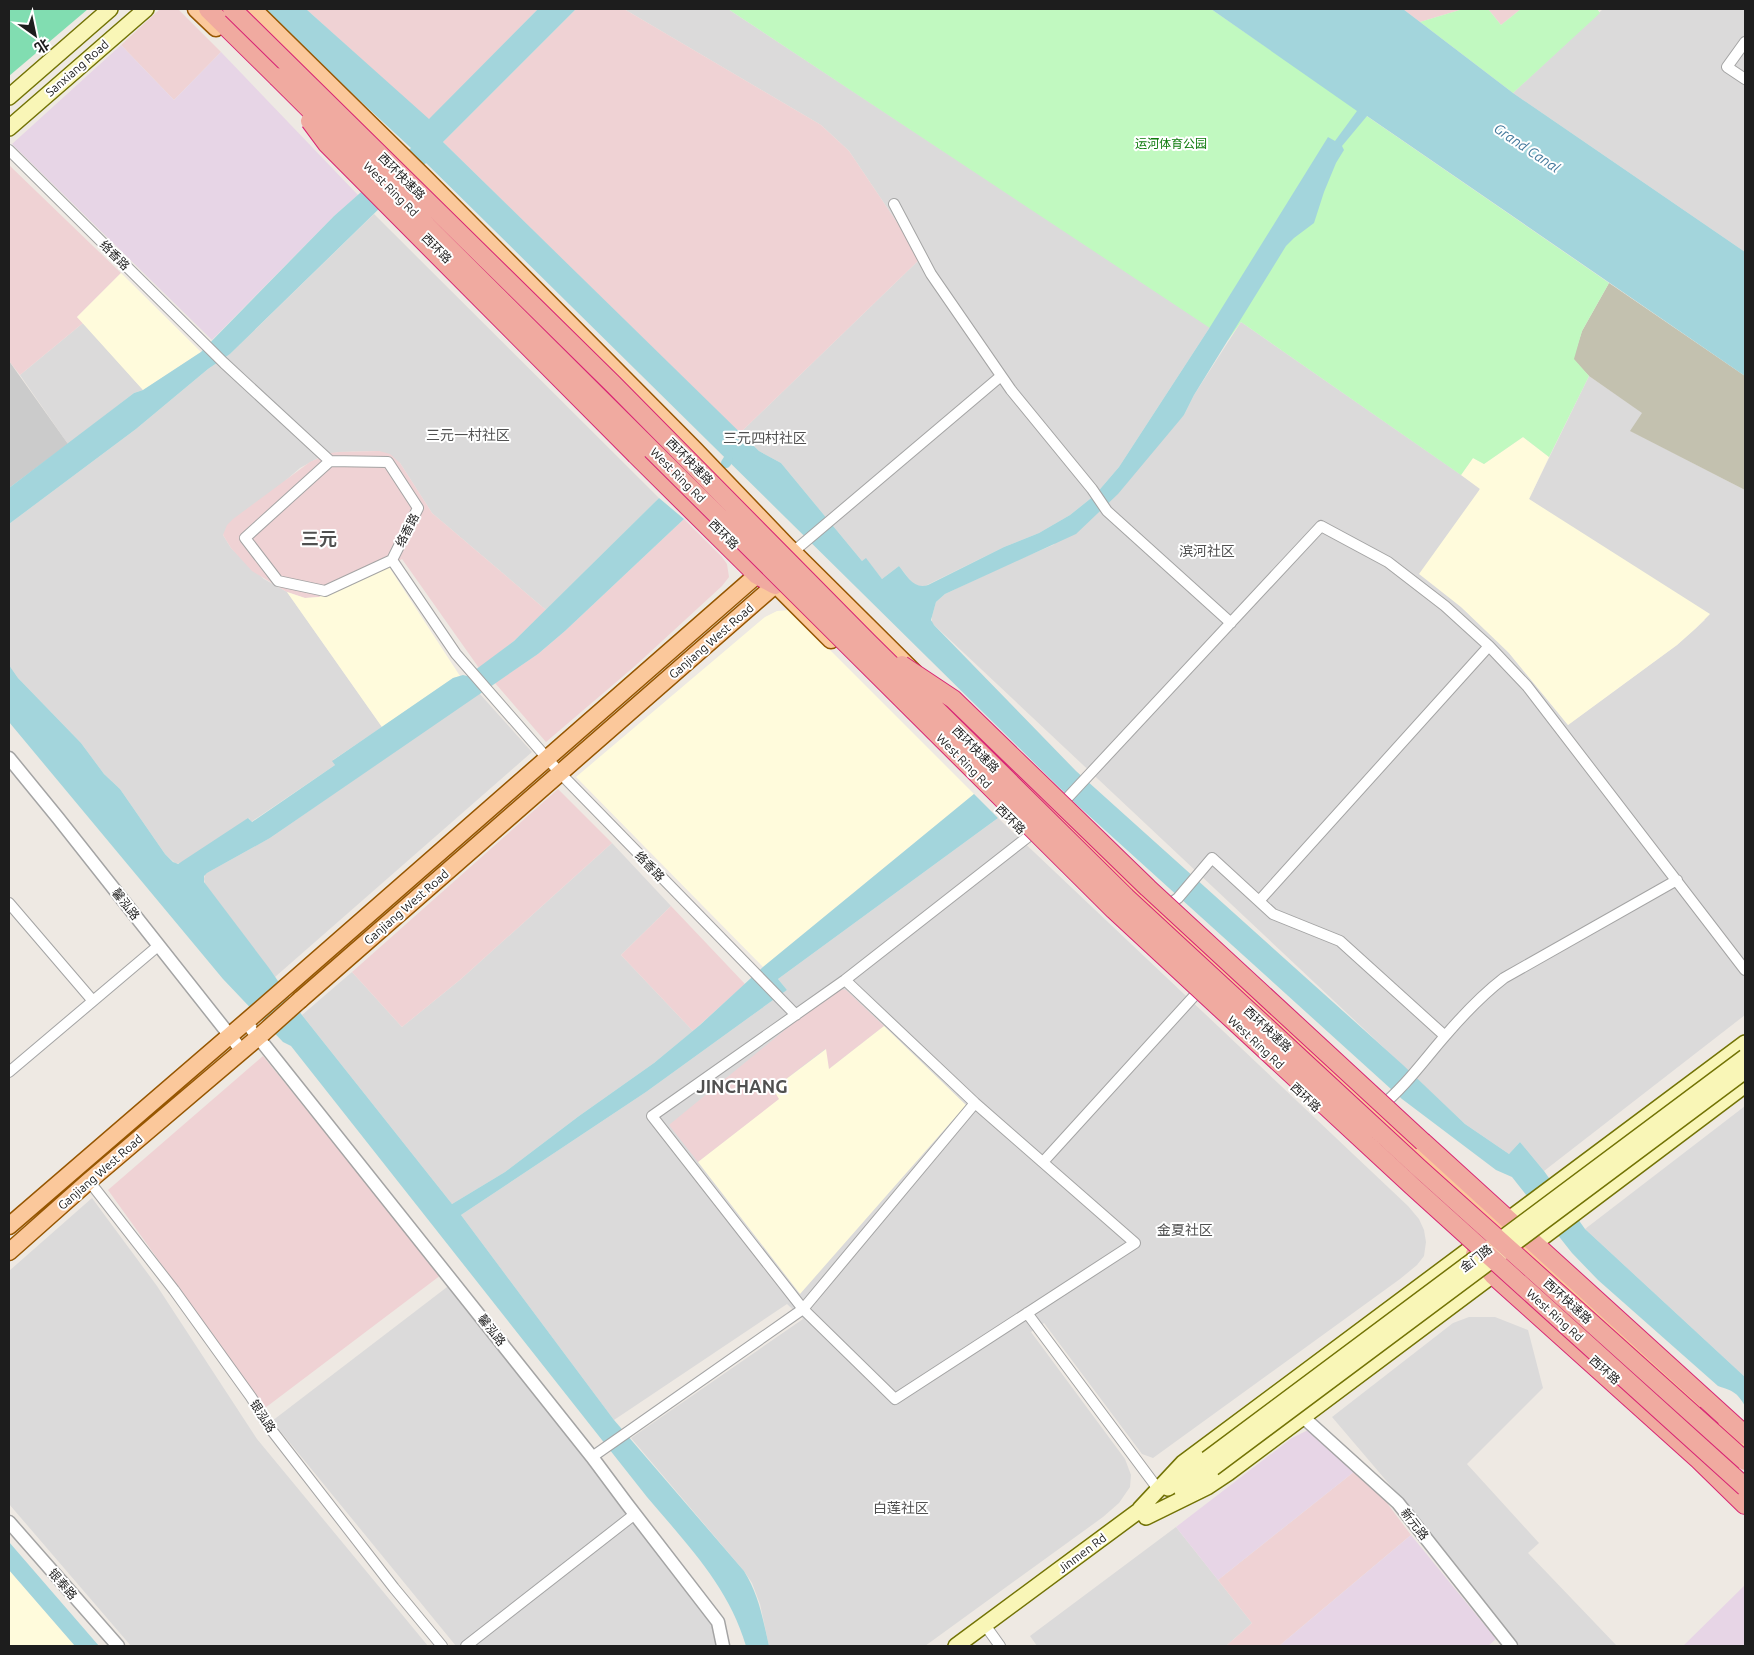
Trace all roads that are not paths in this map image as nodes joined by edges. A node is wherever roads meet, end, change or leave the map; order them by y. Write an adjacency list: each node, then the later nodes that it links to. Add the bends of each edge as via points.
1 (110, 9): 10 (main road, Sanxiang Road)
2 (146, 9): 12 (main road, Sanxiang Road)
3 (196, 9): 18 (main road, 西环路)
4 (208, 9): 8 (highway, West Ring Rd)
5 (232, 9): 25 (highway, 西环快速路, bridge, via 613,384)
6 (253, 9): 19 (main road)
7 (1745, 42): 9 (street, via 1727,66)
8 (278, 77): 22 (highway, bridge, via 327,144 636,455); 75 (highway, West Ring Rd, bridge, via 1114,910 1412,1186)
9 (1745, 79)
10 (28, 80): 11 (main road, Sanxiang Road); 12 (main road)
11 (9, 97)
12 (44, 97): 13 (main road, Sanxiang Road)
13 (9, 128)
14 (9, 150): 17 (street, 络香路, via 202,342)
15 (894, 204): 16 (street, via 931,274)
16 (1001, 376): 19 (street); 24 (street, via 1107,511)
17 (330, 461): 20 (street, 络香路, via 388,462 418,508); 20 (street, via 245,538 278,581 325,591)
18 (677, 487): 21 (main road, via 703,488); 22 (main road, 西环路)
19 (797, 550): 21 (main road, Ganjiang West Road); 23 (main road, Ganjiang West Road); 27 (main road)
20 (392, 560): 29 (street, 络香路, via 456,654)
21 (774, 560): 22 (main road, Ganjiang West Road)
22 (759, 573): 23 (highway); 29 (main road, Ganjiang West Road)
23 (781, 579): 27 (main road, via 896,684); 30 (main road, Ganjiang West Road); 34 (main road, 西环路)
24 (1231, 623): 26 (street, via 1321,526 1388,562 1446,606); 31 (street)
25 (868, 642): 61 (highway, bridge, via 953,699 1148,888 1423,1142); 73 (highway, 西环快速路, bridge, via 1126,897 1419,1168)
26 (1489, 646): 35 (street, via 1527,686); 36 (street)
27 (950, 706): 31 (main road)
28 (9, 758): 40 (street, 馨泓路)
29 (547, 759): 30 (street, 络香路); 32 (main road, Ganjiang West Road)
30 (560, 774): 33 (main road, Ganjiang West Road); 45 (street, 络香路)
31 (1061, 805): 34 (street); 38 (main road)
32 (475, 822): 33 (main road); 46 (main road, Ganjiang West Road)
33 (488, 836): 47 (main road, Ganjiang West Road, bridge)
34 (1029, 836): 39 (main road, 西环路); 42 (street)
35 (1677, 880): 41 (street); 49 (street, via 1504,978 1483,995)
36 (1259, 901): 38 (street, via 1212,858 1178,898); 49 (street, via 1273,914 1340,941)
37 (9, 904): 44 (street)
38 (1159, 912): 39 (street); 57 (main road)
39 (1133, 938): 43 (main road, 西环路)
40 (158, 946): 44 (street); 48 (street, 馨泓路)
41 (1745, 970)
42 (845, 980): 45 (street); 56 (street)
43 (1195, 995): 58 (main road, 西环路); 59 (street)
44 (93, 1001): 54 (street)
45 (796, 1015): 67 (street, via 652,1116)
46 (247, 1021): 47 (street, 馨泓路); 48 (main road, Ganjiang West Road)
47 (261, 1035): 51 (main road, Ganjiang West Road); 72 (street, 馨泓路)
48 (230, 1036): 51 (street, 馨泓路); 62 (main road, Ganjiang West Road)
49 (1445, 1036): 57 (street, via 1393,1096)
50 (1745, 1043): 61 (main road)
51 (242, 1051): 60 (main road, Ganjiang West Road)
52 (1745, 1057): 74 (main road, 金门路, bridge)
53 (1745, 1071): 74 (main road, 金门路, bridge)
54 (9, 1072)
55 (1745, 1085): 63 (main road)
56 (975, 1103): 59 (street); 67 (street)
57 (1375, 1111): 58 (street); 61 (main road)
58 (1350, 1137): 64 (main road, 西环路)
59 (1043, 1162): 68 (street, via 1135,1242)
60 (89, 1181): 65 (main road, Ganjiang West Road); 84 (street, 银泓路, via 174,1290 273,1432)
61 (1505, 1223): 63 (highway); 64 (main road)
62 (9, 1226)
63 (1531, 1246): 66 (main road); 70 (highway); 71 (main road)
64 (1471, 1248): 66 (highway); 76 (main road, via 1195,1454)
65 (9, 1252)
66 (1495, 1273): 69 (main road); 77 (main road, 西环路); 78 (highway)
67 (803, 1309): 68 (street, via 895,1399); 72 (street)
68 (1027, 1313): 76 (street)
69 (1303, 1417): 79 (main road, via 1217,1480); 90 (street, 新元路, via 1398,1503)
70 (1745, 1435)
71 (1745, 1447)
72 (597, 1453): 80 (street, 馨泓路)
73 (1745, 1461)
74 (1210, 1464): 79 (main road, Jinmen Rd)
75 (1745, 1487)
76 (1158, 1489): 79 (main road)
77 (1745, 1498)
78 (1745, 1506)
79 (1143, 1513): 82 (main road, Jinmen Rd)
80 (635, 1514): 85 (street); 86 (street, 馨泓路, via 718,1622)
81 (9, 1522): 83 (street, 银泰路)
82 (988, 1628): 87 (main road, Jinmen Rd); 88 (main road, Jinmen Rd); 89 (street)
83 (118, 1646)
84 (442, 1646)
85 (466, 1646)
86 (723, 1646)
87 (956, 1646)
88 (972, 1646)
89 (1000, 1646)
90 (1510, 1646)

